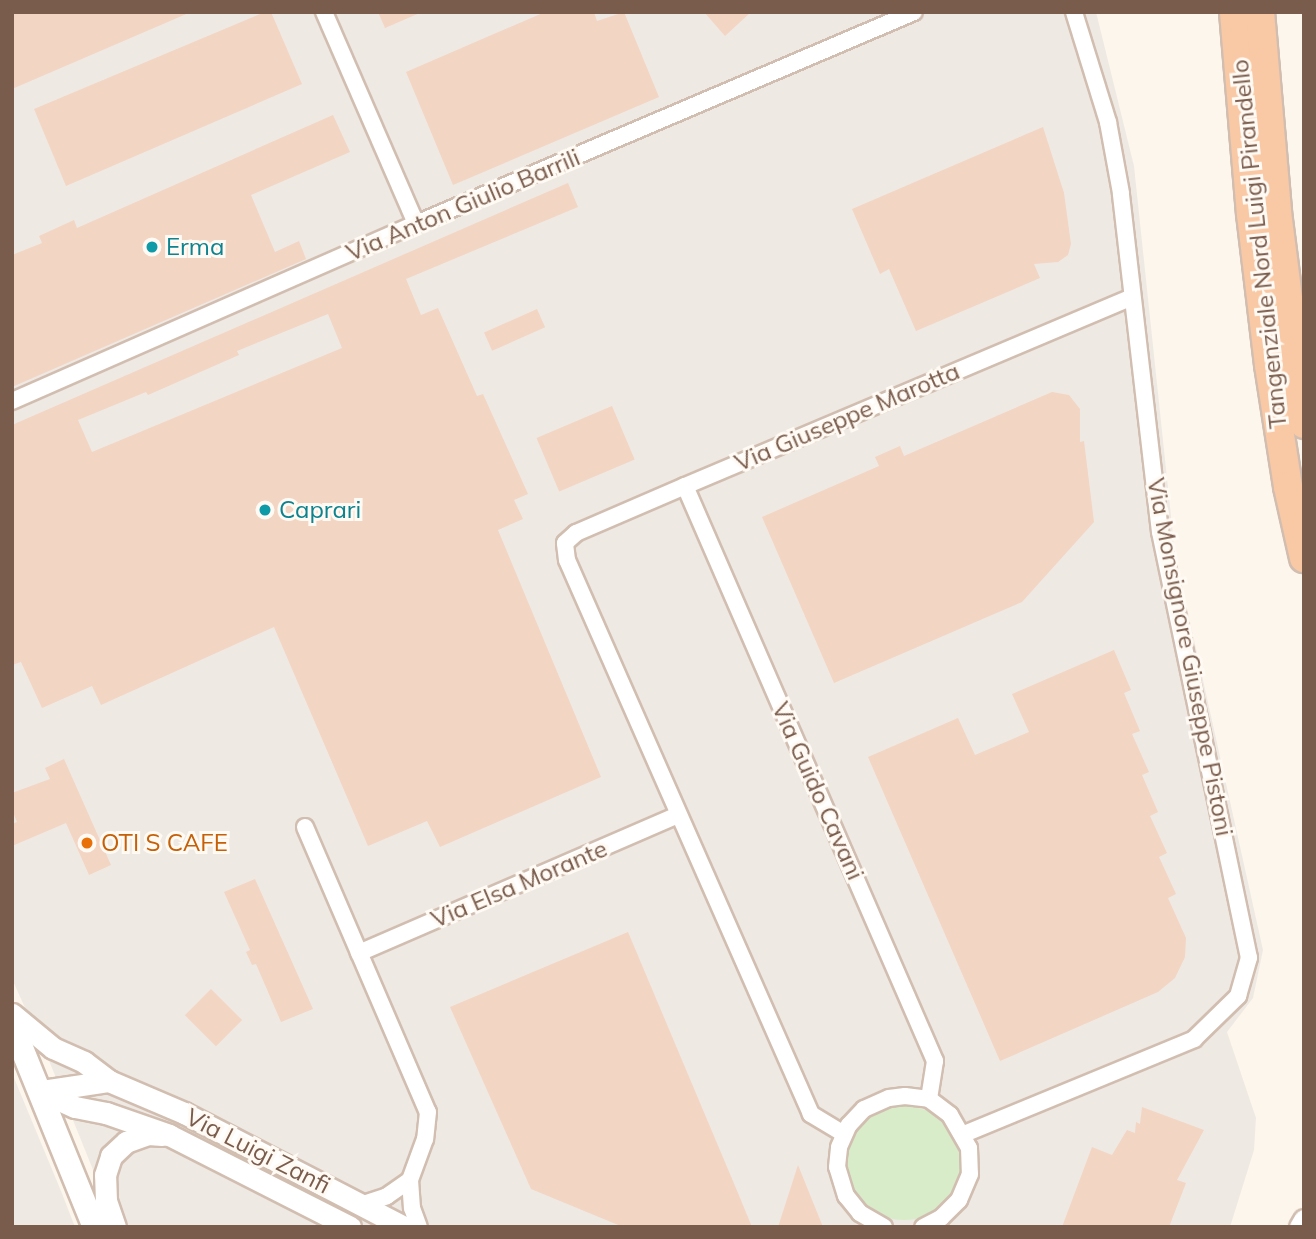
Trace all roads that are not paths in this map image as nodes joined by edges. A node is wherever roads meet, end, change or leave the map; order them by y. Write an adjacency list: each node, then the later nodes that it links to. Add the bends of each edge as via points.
1 (324, 12): 6 (street)
2 (915, 12): 6 (street, Via Anton Giulio Barrili)
3 (1074, 12): 7 (street, Via Monsignore Giuseppe Pistoni, via 1108,122)
4 (1234, 12): 11 (highway, Tangenziale Nord Luigi Pirandello, via 1269,365)
5 (1260, 12): 9 (highway, Tangenziale Nord Luigi Pirandello, via 1277,212)
6 (416, 224): 8 (street, Via Anton Giulio Barrili)
7 (1132, 297): 10 (street, Via Giuseppe Marotta); 21 (street, Via Monsignore Giuseppe Pistoni, via 1160,532 1249,958 1238,996 1194,1039)
8 (12, 401)
9 (1304, 424)
10 (685, 486): 12 (street, Via Giuseppe Marotta, via 576,533 565,543 567,560); 19 (street, Via Guido Cavani, via 935,1061)
11 (1304, 558)
12 (678, 815): 14 (street, Via Elsa Morante); 20 (street, via 811,1114)
13 (305, 827): 14 (street)
14 (359, 953): 23 (street, via 428,1112 425,1139)
15 (12, 1014): 17 (street, Via Luigi Zanfi, via 53,1048 84,1062)
16 (12, 1025): 18 (main road)
17 (109, 1081): 18 (street); 24 (street, Via Luigi Zanfi, via 184,1113)
18 (40, 1091): 22 (street, Via Luigi Zanfi, via 75,1107); 27 (main road)
19 (929, 1099): 20 (street, via 905,1096 874,1103 857,1115); 21 (street, via 950,1115)
20 (844, 1134): 32 (street, via 837,1167 840,1182 860,1213)
21 (964, 1134): 25 (street, via 970,1174)
22 (170, 1135): 28 (street, via 148,1134 126,1142 111,1156 105,1175 106,1200); 29 (street, Via Luigi Zanfi)
23 (410, 1180): 24 (street, via 387,1196); 31 (street)
24 (363, 1204): 30 (street, Via Luigi Zanfi)
25 (948, 1219): 33 (street)
26 (1304, 1220): 34 (street)
27 (94, 1227)
28 (115, 1227)
29 (350, 1227)
30 (404, 1227)
31 (419, 1227)
32 (884, 1227)
33 (923, 1227)
34 (1300, 1227)

